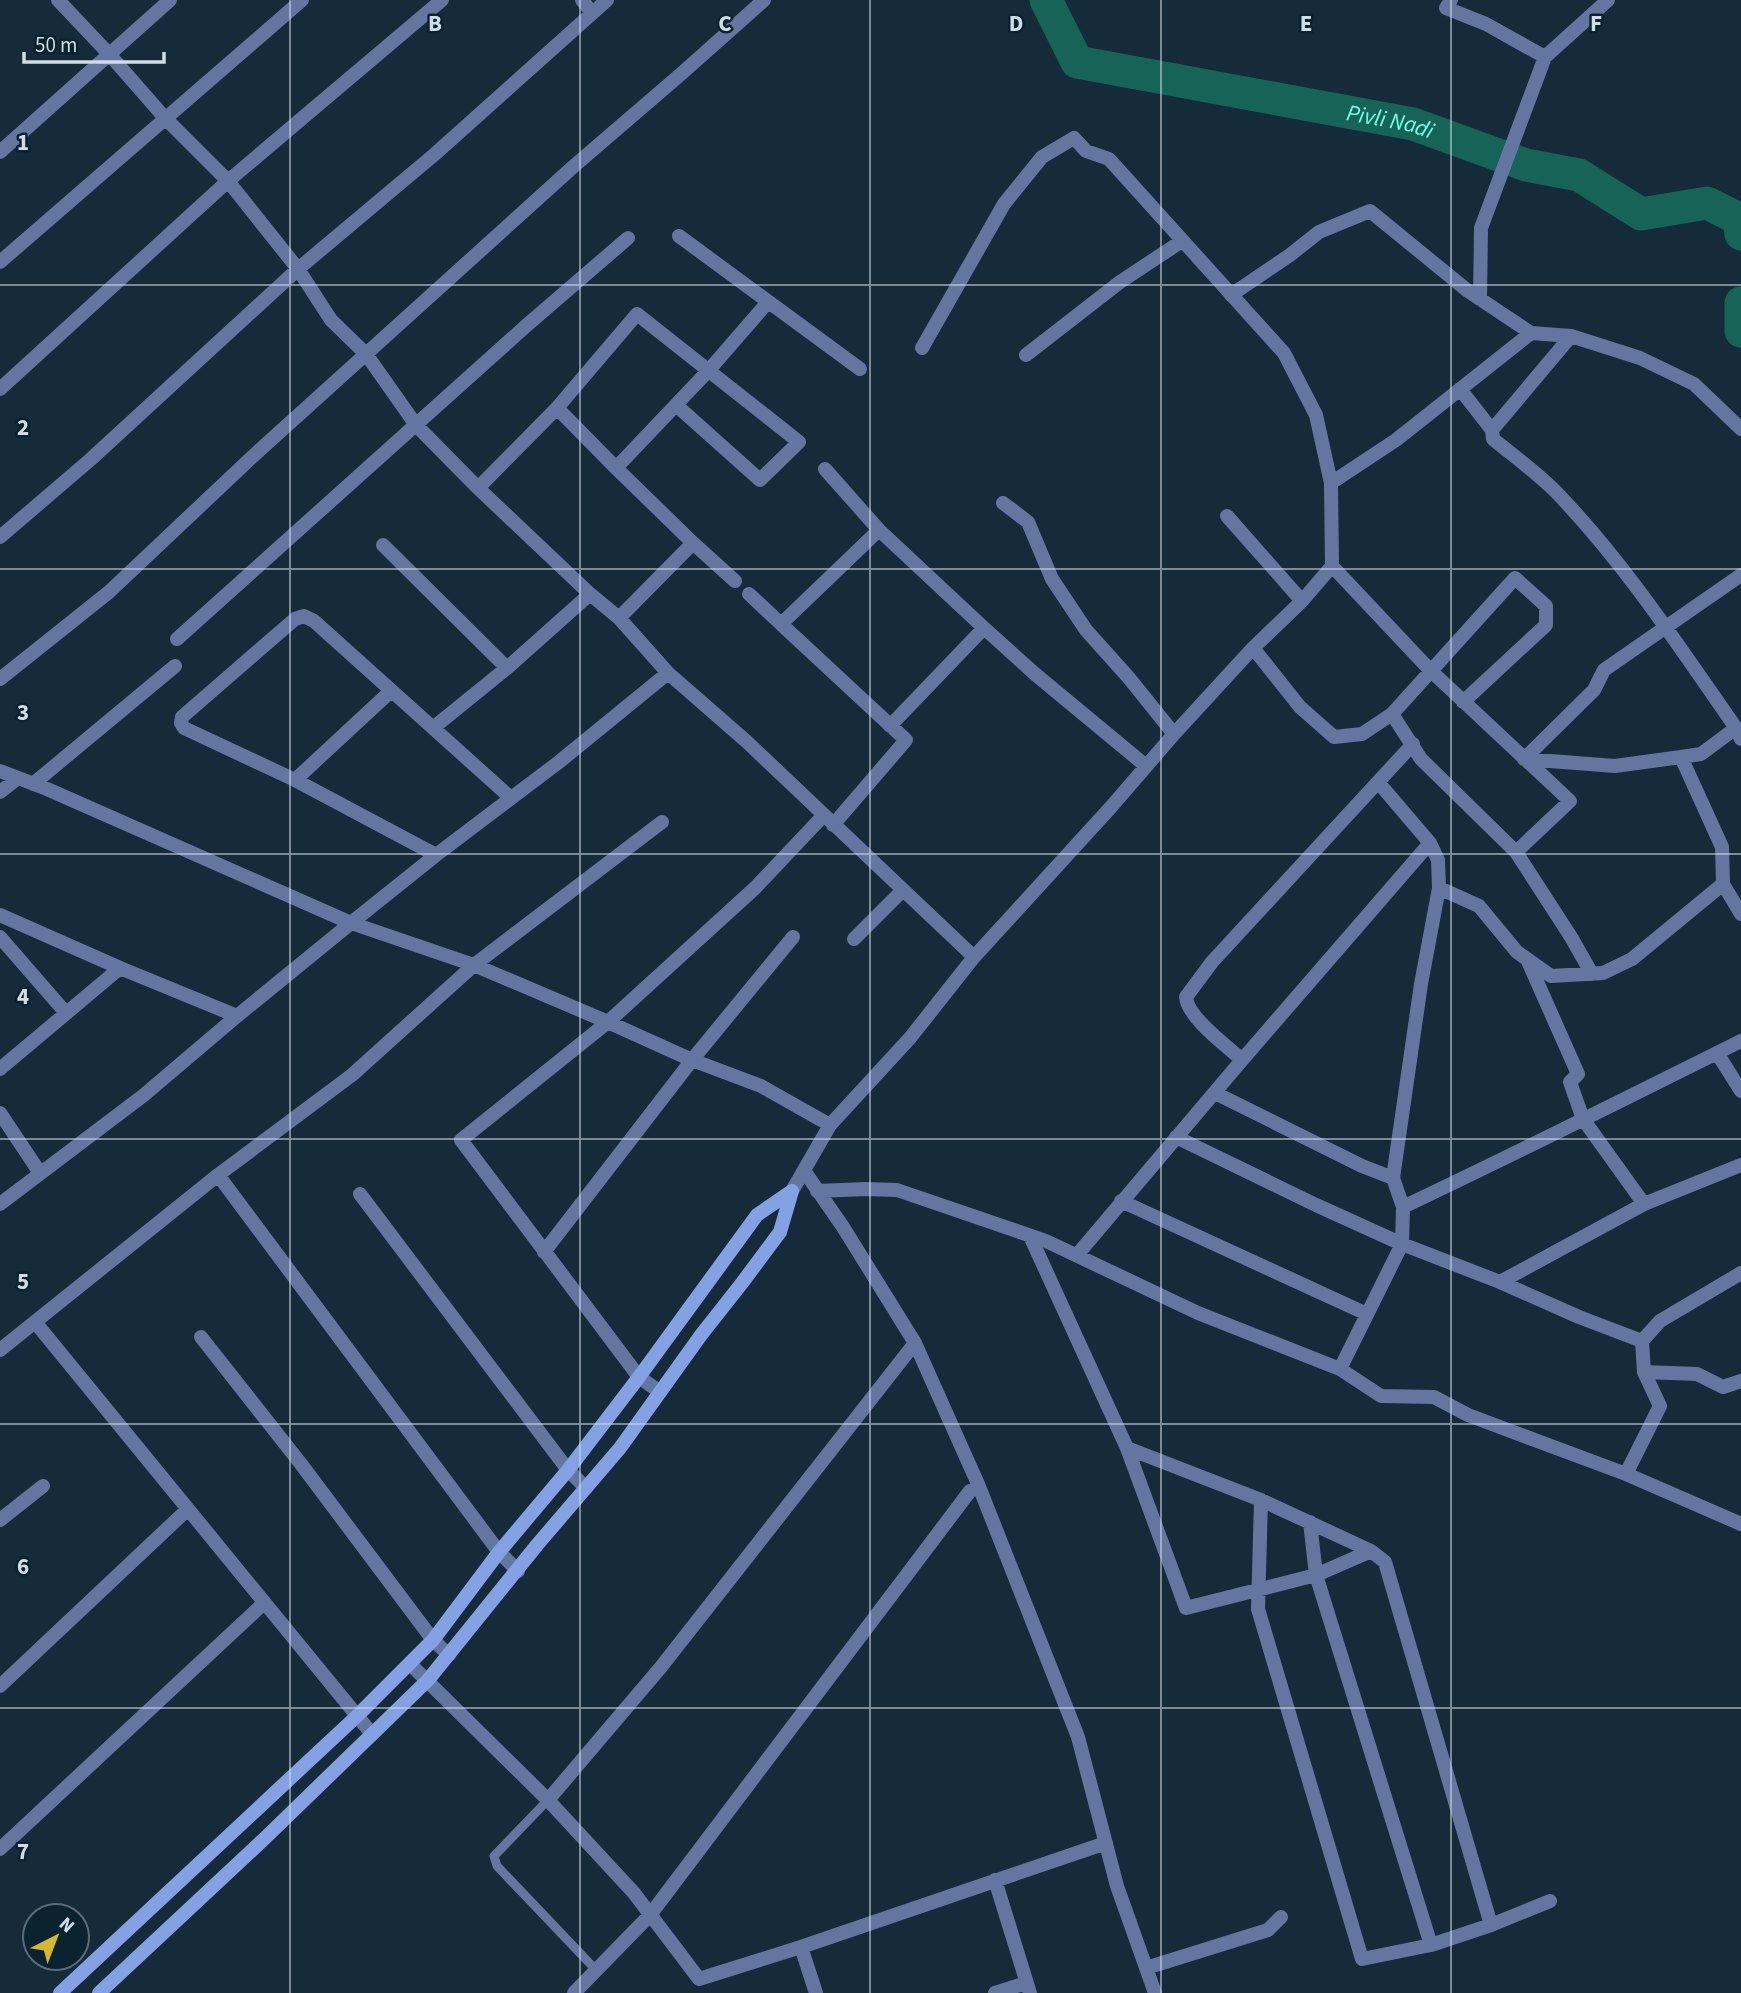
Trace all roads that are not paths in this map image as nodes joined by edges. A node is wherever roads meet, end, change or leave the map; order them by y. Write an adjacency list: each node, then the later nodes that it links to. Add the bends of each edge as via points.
1 (58, 0): 11 (street)
2 (170, 0): 11 (street)
3 (302, 0): 13 (street)
4 (442, 0): 15 (street)
5 (582, 0): 10 (street)
6 (607, 0): 10 (street)
7 (764, 0): 27 (street)
8 (1608, 0): 12 (street)
9 (1454, 6): 12 (street)
10 (592, 13): 20 (street)
11 (109, 54): 13 (street); 14 (street)
12 (1545, 57): 22 (street, via 1481,228)
13 (164, 118): 15 (street); 19 (street)
14 (0, 152)
15 (228, 181): 20 (street); 31 (street)
16 (679, 236): 23 (street)
17 (628, 238): 35 (street)
18 (1182, 240): 21 (street); 26 (street, via 1109,159 1086,151 1074,138 1042,157 1004,204); 28 (street, via 1119,282)
19 (0, 262)
20 (298, 269): 27 (street, via 331,320); 45 (street)
21 (1231, 295): 22 (street, via 1319,232 1370,211); 40 (street, via 1284,353 1316,415)
22 (1480, 299): 24 (street)
23 (768, 302): 29 (street); 30 (street)
24 (1531, 333): 25 (street); 32 (street)
25 (1572, 336): 36 (street, via 1640,358 1693,384); 37 (street)
26 (922, 348)
27 (366, 354): 35 (street); 64 (street, via 109,592)
28 (1026, 355)
29 (860, 369)
30 (709, 370): 33 (street); 33 (street, via 799,442 760,480); 34 (street, via 637,314)
31 (0, 389)
32 (1460, 389): 37 (street); 40 (street, via 1396,440)
33 (676, 405): 38 (street)
34 (557, 408): 38 (street); 41 (street)
35 (416, 425): 41 (street); 58 (street)
36 (1741, 429)
37 (1492, 430): 56 (street, via 1493,439 1556,492)
38 (616, 468): 46 (street)
39 (825, 469): 44 (street)
40 (1331, 483): 48 (street)
41 (478, 488): 51 (street)
42 (1003, 503): 71 (street, via 1028,522 1052,579 1086,629)
43 (1227, 516): 53 (street)
44 (879, 530): 55 (street); 57 (street)
45 (0, 537)
46 (694, 543): 50 (street); 54 (street)
47 (383, 545): 61 (street)
48 (1332, 566): 53 (street); 62 (street)
49 (1741, 575): 56 (street)
50 (735, 580)
51 (590, 594): 54 (street); 61 (street)
52 (749, 594): 55 (street)
53 (1302, 601): 59 (street)
54 (619, 618): 63 (street)
55 (781, 624): 68 (street)
56 (1666, 627): 70 (street); 74 (street, via 1604,670 1594,690)
57 (984, 628): 68 (street); 75 (street)
58 (177, 639)
59 (1253, 648): 67 (street, via 1300,707 1334,737 1362,734); 71 (street)
60 (175, 666): 80 (street)
61 (507, 668): 69 (street)
62 (1430, 670): 66 (street); 66 (street, via 1515,578 1546,606 1546,625); 67 (street)
63 (668, 673): 82 (street); 83 (street)
64 (0, 680)
65 (391, 691): 69 (street); 78 (street); 78 (street, via 304,616 182,717 184,728)
66 (1464, 702): 74 (street)
67 (1392, 714): 72 (street)
68 (890, 726): 83 (street, via 906,740)
69 (433, 728): 82 (street)
70 (1738, 733): 73 (street, via 1701,754)
71 (1174, 734): 75 (street)
72 (1413, 744): 79 (street); 86 (street, via 1421,759)
73 (1681, 757): 74 (street, via 1615,766); 88 (street, via 1721,847)
74 (1524, 759): 86 (street, via 1570,801)
75 (1146, 766): 97 (street)
76 (0, 771): 77 (street)
77 (18, 778): 80 (street); 81 (street)
78 (295, 780): 87 (street)
79 (1378, 782): 85 (street); 108 (street, via 1212,962 1186,997 1193,1014)
80 (33, 784): 93 (street)
81 (0, 792)
82 (511, 798): 87 (street)
83 (828, 820): 90 (street); 104 (street)
84 (662, 822): 99 (street)
85 (1430, 844): 89 (street, via 1438,860); 108 (street)
86 (1516, 852): 101 (street)
87 (436, 855): 93 (street)
88 (1723, 884): 91 (street); 101 (street, via 1632,959)
89 (1439, 888): 98 (street, via 1479,906); 120 (street)
90 (903, 890): 96 (street); 97 (street)
91 (1741, 914)
92 (0, 915): 100 (street)
93 (351, 923): 99 (street); 103 (street)
94 (0, 937): 102 (street)
95 (793, 937): 107 (street)
96 (854, 939)
97 (974, 957): 114 (street, via 910,1038)
98 (1527, 959): 101 (street, via 1551,976); 113 (street, via 1578,1074 1570,1082)
99 (474, 965): 104 (street); 119 (street, via 352,1075)
100 (120, 968): 102 (street); 103 (street)
101 (1592, 974)
102 (66, 1013): 109 (street)
103 (237, 1016): 118 (street, via 144,1095)
104 (608, 1022): 107 (street); 130 (street, via 461,1140)
105 (1741, 1041): 106 (street)
106 (1717, 1053): 110 (street); 113 (street)
107 (692, 1060): 114 (street, via 761,1086); 130 (street)
108 (1242, 1060): 111 (street)
109 (0, 1069)
110 (1741, 1091)
111 (1215, 1093): 115 (street); 120 (street)
112 (0, 1112): 118 (street)
113 (1583, 1119): 126 (street); 127 (street)
114 (830, 1125): 117 (street)
115 (1176, 1138): 124 (street); 129 (street)
116 (1741, 1165): 126 (street)
117 (804, 1172): 121 (street); 122 (street)
118 (40, 1173): 125 (street)
119 (219, 1175): 135 (street); 157 (street)
120 (1393, 1178): 127 (street)
121 (792, 1191): 142 (street, via 757,1216); 144 (street, via 779,1232)
122 (817, 1191): 128 (street, via 897,1190); 138 (street)
123 (360, 1194): 146 (street)
124 (1121, 1201): 131 (street); 134 (street)
125 (0, 1204)
126 (1644, 1204): 133 (street)
127 (1403, 1207): 129 (street)
128 (1030, 1236): 131 (street); 145 (street)
129 (1402, 1244): 133 (street); 134 (street)
130 (544, 1252): 142 (street)
131 (1077, 1255): 140 (street, via 1198,1313)
132 (1741, 1273): 137 (street, via 1660,1321)
133 (1500, 1282): 137 (street)
134 (1367, 1314): 140 (street)
135 (36, 1322): 139 (street); 152 (street)
136 (201, 1337): 162 (street)
137 (1642, 1341): 141 (street)
138 (915, 1343): 169 (street, via 661,1667); 170 (street, via 978,1484 1079,1737)
139 (0, 1350)
140 (1340, 1369): 147 (street, via 1381,1396 1434,1398)
141 (1644, 1373): 143 (street, via 1697,1374 1723,1387); 147 (street, via 1660,1406)
142 (639, 1377): 144 (street); 146 (street)
143 (1741, 1381)
144 (660, 1392): 149 (street)
145 (1126, 1448): 151 (street); 160 (street, via 1186,1608)
146 (568, 1470): 149 (street); 157 (street)
147 (1626, 1474): 155 (street)
148 (43, 1486): 153 (street)
149 (586, 1488): 158 (street)
150 (970, 1492): 174 (street)
151 (1261, 1500): 154 (street); 160 (street)
152 (188, 1509): 161 (street); 166 (street)
153 (0, 1520)
154 (1310, 1522): 156 (street); 159 (street)
155 (1741, 1524)
156 (1371, 1550): 159 (street); 176 (street, via 1385,1562)
157 (499, 1552): 158 (street); 162 (street)
158 (517, 1571): 163 (street)
159 (1316, 1575): 160 (street); 177 (street)
160 (1258, 1588): 177 (street, via 1258,1609 1362,1959)
161 (264, 1603): 167 (street); 171 (street)
162 (433, 1640): 163 (street); 164 (street)
163 (449, 1655): 165 (street)
164 (410, 1664): 165 (street); 167 (street)
165 (428, 1680): 168 (street); 169 (street)
166 (0, 1686)
167 (357, 1716): 168 (street); 183 (street)
168 (372, 1734): 184 (street)
169 (548, 1800): 174 (street); 180 (lane, via 494,1856 497,1866)
170 (1106, 1843): 172 (street); 179 (street)
171 (0, 1849)
172 (995, 1880): 178 (street); 182 (street)
173 (1550, 1901): 176 (street)
174 (650, 1915): 180 (street); 181 (street)
175 (1281, 1917): 179 (street, via 1268,1930)
176 (1491, 1925): 177 (street)
177 (1431, 1945)
178 (801, 1947): 181 (street); 186 (street)
179 (1146, 1968): 188 (street)
180 (597, 1971): 185 (street)
181 (700, 1986)
182 (1028, 1988): 187 (street)
183 (60, 1993)
184 (99, 1993)
185 (574, 1993)
186 (816, 1993)
187 (995, 1993)
188 (1155, 1993)

